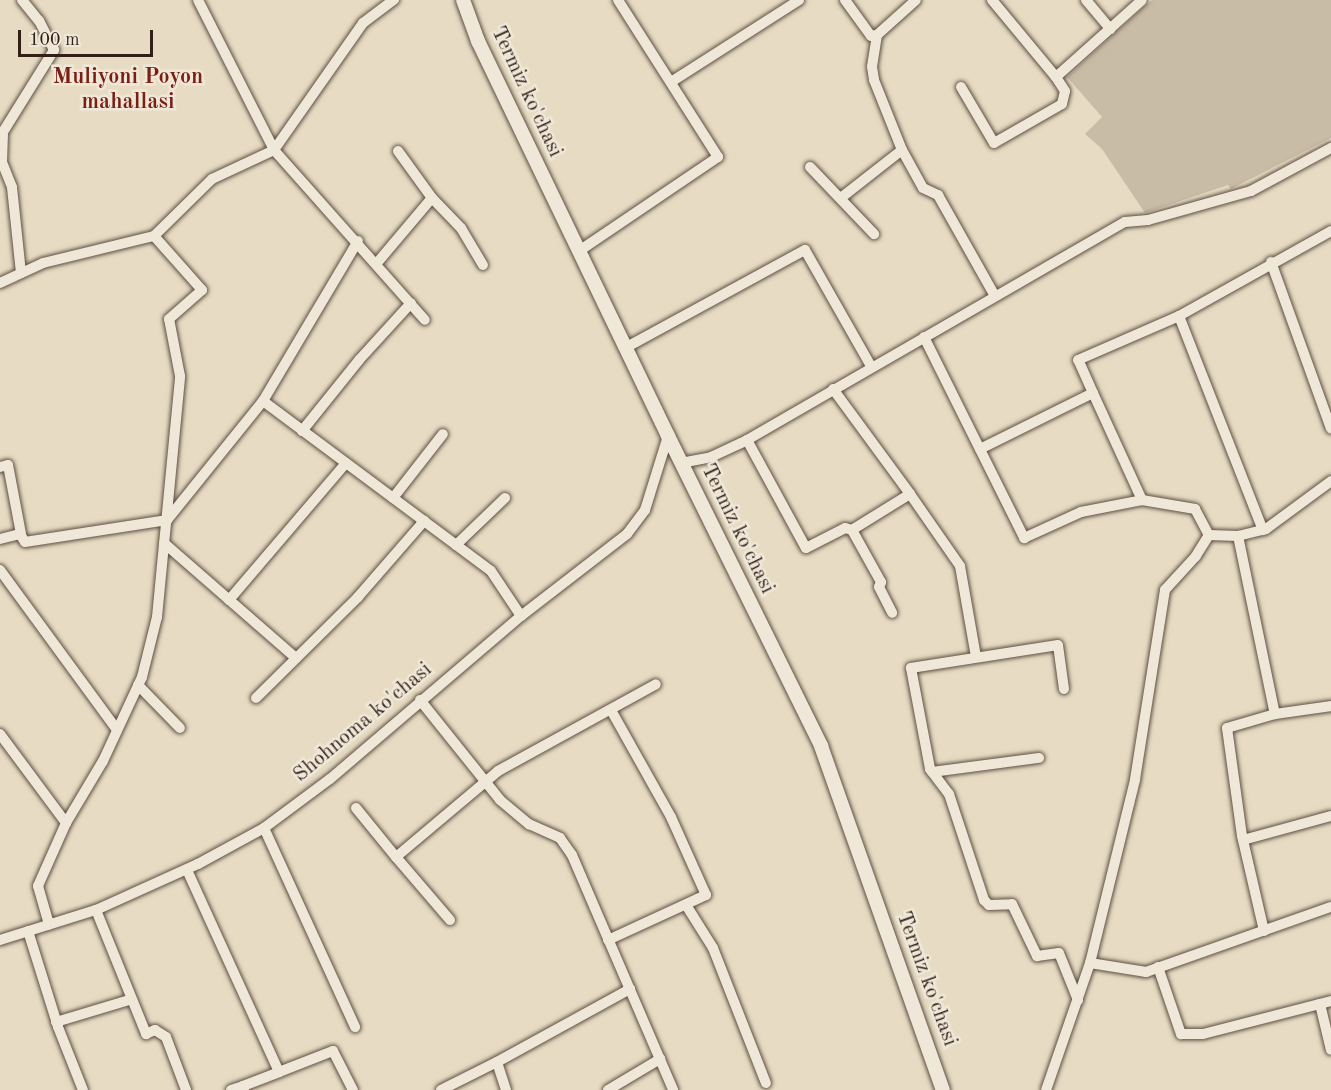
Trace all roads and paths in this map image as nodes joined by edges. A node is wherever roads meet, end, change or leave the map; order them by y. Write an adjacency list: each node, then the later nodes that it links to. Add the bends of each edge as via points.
1 (22, 0): 32 (street, via 54,50 3,132 2,162 12,187)
2 (198, 0): 18 (street)
3 (394, 0): 18 (street, via 363,23)
4 (463, 0): 28 (main road, Termiz ko'chasi, via 477,41)
5 (618, 0): 15 (street)
6 (799, 0): 15 (street)
7 (845, 0): 13 (street, via 866,33)
8 (916, 0): 13 (street)
9 (992, 0): 14 (street)
10 (1086, 0): 12 (street)
11 (1142, 0): 12 (street)
12 (1110, 29): 14 (street)
13 (877, 35): 19 (street, via 874,80)
14 (1056, 77): 16 (street, via 1065,90 1062,104 994,143)
15 (671, 82): 28 (street, via 718,157)
16 (962, 87)
17 (1331, 148): 34 (street, via 1251,191 1148,220 1125,222)
18 (274, 150): 26 (street, via 212,179); 27 (street)
19 (902, 150): 22 (street); 34 (street, via 923,188 938,195)
20 (398, 151): 23 (street)
21 (810, 167): 22 (street)
22 (842, 197): 25 (street)
23 (432, 198): 30 (street); 31 (street, via 461,228)
24 (1331, 231): 29 (street)
25 (874, 234)
26 (154, 236): 32 (street, via 43,263); 58 (street, via 202,290 169,319 180,376)
27 (358, 241): 30 (street); 43 (street)
28 (579, 251): 39 (main road, Termiz ko'chasi)
29 (1271, 262): 36 (street); 44 (street)
30 (376, 263): 35 (street)
31 (483, 265)
32 (21, 273): 33 (street)
33 (0, 283)
34 (995, 296): 38 (street)
35 (411, 303): 37 (street); 45 (street, via 358,360)
36 (1179, 315): 42 (street, via 1078,360); 61 (street)
37 (425, 320)
38 (924, 337): 40 (street); 49 (street)
39 (625, 348): 40 (street, via 805,250); 47 (main road, Termiz ko'chasi)
40 (871, 366): 41 (street)
41 (833, 389): 48 (street); 54 (street)
42 (1093, 393): 49 (street); 57 (street)
43 (263, 400): 45 (street); 58 (street)
44 (1331, 429)
45 (302, 431): 51 (street)
46 (443, 434): 55 (street)
47 (668, 436): 50 (main road, Termiz ko'chasi); 71 (street, Shohnoma ko'chasi, via 645,510 627,534)
48 (747, 441): 50 (street, via 711,457); 60 (street, via 806,548 845,528)
49 (980, 449): 57 (street, via 1024,538 1081,512)
50 (681, 463): 126 (main road, Termiz ko'chasi, via 821,746)
51 (346, 464): 55 (street); 69 (street)
52 (0, 467): 62 (street, via 8,465)
53 (1331, 481): 61 (street)
54 (910, 494): 60 (street); 72 (street, via 960,566)
55 (393, 498): 59 (street)
56 (505, 498): 67 (street)
57 (1142, 500): 63 (street, via 1195,509)
58 (167, 520): 62 (street, via 25,542); 66 (street)
59 (424, 522): 67 (street); 73 (street, via 358,597)
60 (852, 530): 70 (street, via 881,582 879,586)
61 (1263, 530): 64 (street)
62 (21, 534): 65 (street)
63 (1209, 535): 64 (street); 104 (street, via 1165,590 1135,780)
64 (1238, 536): 81 (street)
65 (0, 539)
66 (164, 543): 69 (street); 75 (street, via 157,618)
67 (456, 545): 71 (street, via 491,571)
68 (0, 570): 83 (street)
69 (230, 600): 73 (street)
70 (892, 613)
71 (521, 616): 78 (street, Shohnoma ko'chasi)
72 (976, 657): 76 (street, via 1058,645); 86 (street, via 911,668)
73 (296, 658): 77 (street)
74 (656, 684): 80 (street)
75 (138, 685): 82 (street); 83 (street)
76 (1064, 689)
77 (256, 698)
78 (420, 700): 87 (street); 91 (street, Shohnoma ko'chasi, via 330,779)
79 (1331, 706): 81 (street)
80 (611, 710): 87 (street, via 522,756); 95 (street, via 666,807 705,891 706,896)
81 (1275, 714): 92 (street, via 1227,728)
82 (180, 728)
83 (117, 730): 90 (street)
84 (0, 734): 90 (street)
85 (1039, 758): 86 (street)
86 (932, 772): 108 (street, via 949,794 984,900 989,905 1012,904 1037,956 1059,953)
87 (485, 782): 93 (street); 103 (street, via 529,824 560,838 572,855)
88 (356, 808): 93 (street)
89 (1331, 816): 92 (street)
90 (66, 823): 99 (street, via 39,886)
91 (264, 828): 94 (street, Shohnoma ko'chasi); 111 (street)
92 (1243, 840): 100 (street)
93 (396, 857): 98 (street)
94 (187, 870): 97 (street, Shohnoma ko'chasi); 115 (street)
95 (686, 905): 103 (street); 116 (street, via 713,948)
96 (1331, 907): 100 (street)
97 (96, 910): 99 (street, Shohnoma ko'chasi); 107 (street)
98 (450, 920)
99 (49, 924): 101 (street, Shohnoma ko'chasi)
100 (1264, 931): 105 (street)
101 (28, 932): 102 (street, Shohnoma ko'chasi); 110 (street)
102 (0, 940)
103 (609, 940): 106 (street)
104 (1090, 963): 105 (street, via 1146,972); 108 (street)
105 (1158, 968): 109 (street, via 1181,1034 1203,1034)
106 (630, 989): 113 (street); 114 (street)
107 (132, 999): 110 (street); 119 (street, via 146,1034 155,1030 166,1037)
108 (1078, 1000): 127 (street)
109 (1325, 1003): 112 (street)
110 (56, 1022): 118 (street)
111 (355, 1027)
112 (1331, 1050)
113 (660, 1059): 124 (street); 125 (street)
114 (497, 1062): 122 (street); 123 (street)
115 (279, 1072): 117 (street); 121 (street, via 333,1051)
116 (766, 1083)
117 (244, 1088): 120 (street)
118 (83, 1090)
119 (186, 1090)
120 (231, 1090)
121 (353, 1090)
122 (441, 1090)
123 (506, 1090)
124 (608, 1090)
125 (673, 1090)
126 (944, 1090)
127 (1046, 1090)

